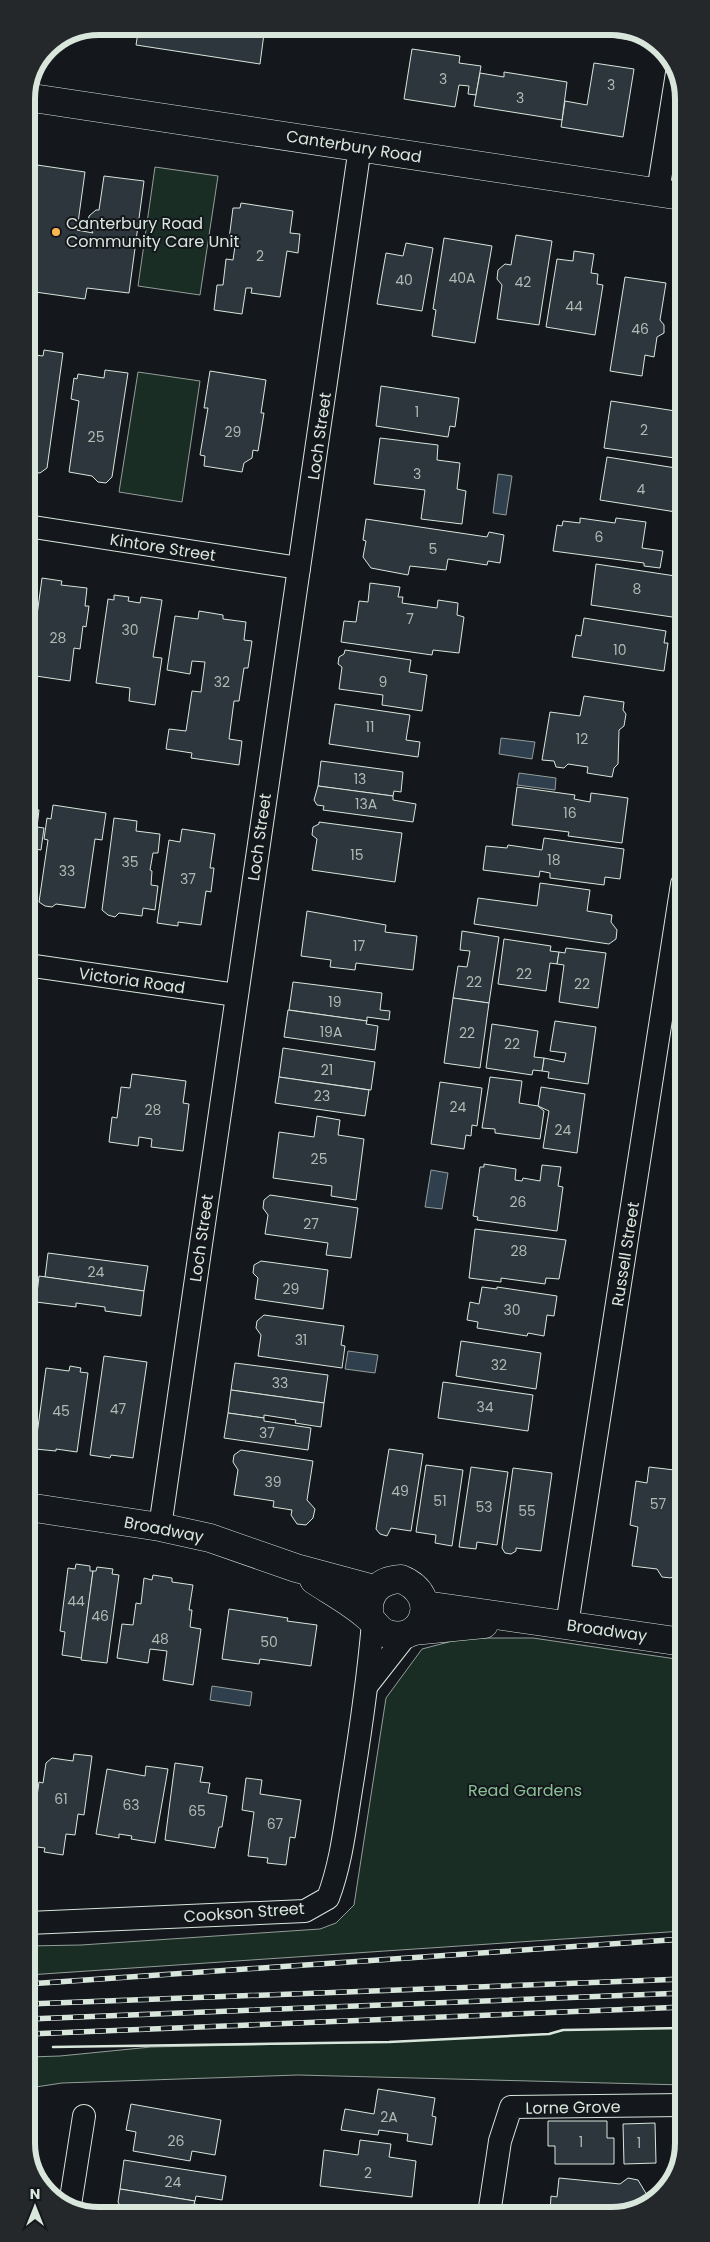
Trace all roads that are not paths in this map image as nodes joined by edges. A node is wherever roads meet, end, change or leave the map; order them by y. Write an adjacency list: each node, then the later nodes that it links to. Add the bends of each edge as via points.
1 (35, 98): 3 (street, Canterbury Road)
2 (675, 108): 4 (street)
3 (360, 147): 4 (street, Canterbury Road); 6 (street, Loch Street)
4 (670, 194)
5 (35, 527): 6 (street, Kintore Street)
6 (299, 568): 9 (street, Loch Street)
7 (675, 929): 17 (street, Russell Street)
8 (35, 965): 9 (street, Victoria Road)
9 (236, 995): 11 (street, Loch Street)
10 (35, 1508): 11 (street, Broadway)
11 (160, 1526): 12 (street, Broadway, via 210,1538)
12 (296, 1568): 13 (street, Broadway); 16 (street, Broadway)
13 (374, 1589): 14 (street, via 382,1583 401,1579 418,1589); 16 (street, via 368,1609)
14 (425, 1605): 15 (street, Broadway); 18 (street, via 424,1615)
15 (530, 1619): 17 (street, Broadway); 18 (street, Broadway)
16 (371, 1621): 18 (street, Broadway, via 389,1635); 20 (street, Cookson Street)
17 (567, 1624): 19 (street, Broadway)
18 (410, 1632): 20 (street, Cookson Street)
19 (675, 1641)
20 (368, 1684): 21 (street, Cookson Street, via 337,1873 328,1898 305,1911)
21 (35, 1923)
22 (675, 2105): 25 (street, Lorne Grove, via 511,2108 500,2141)
23 (84, 2116): 24 (street)
24 (71, 2200)
25 (490, 2207)

